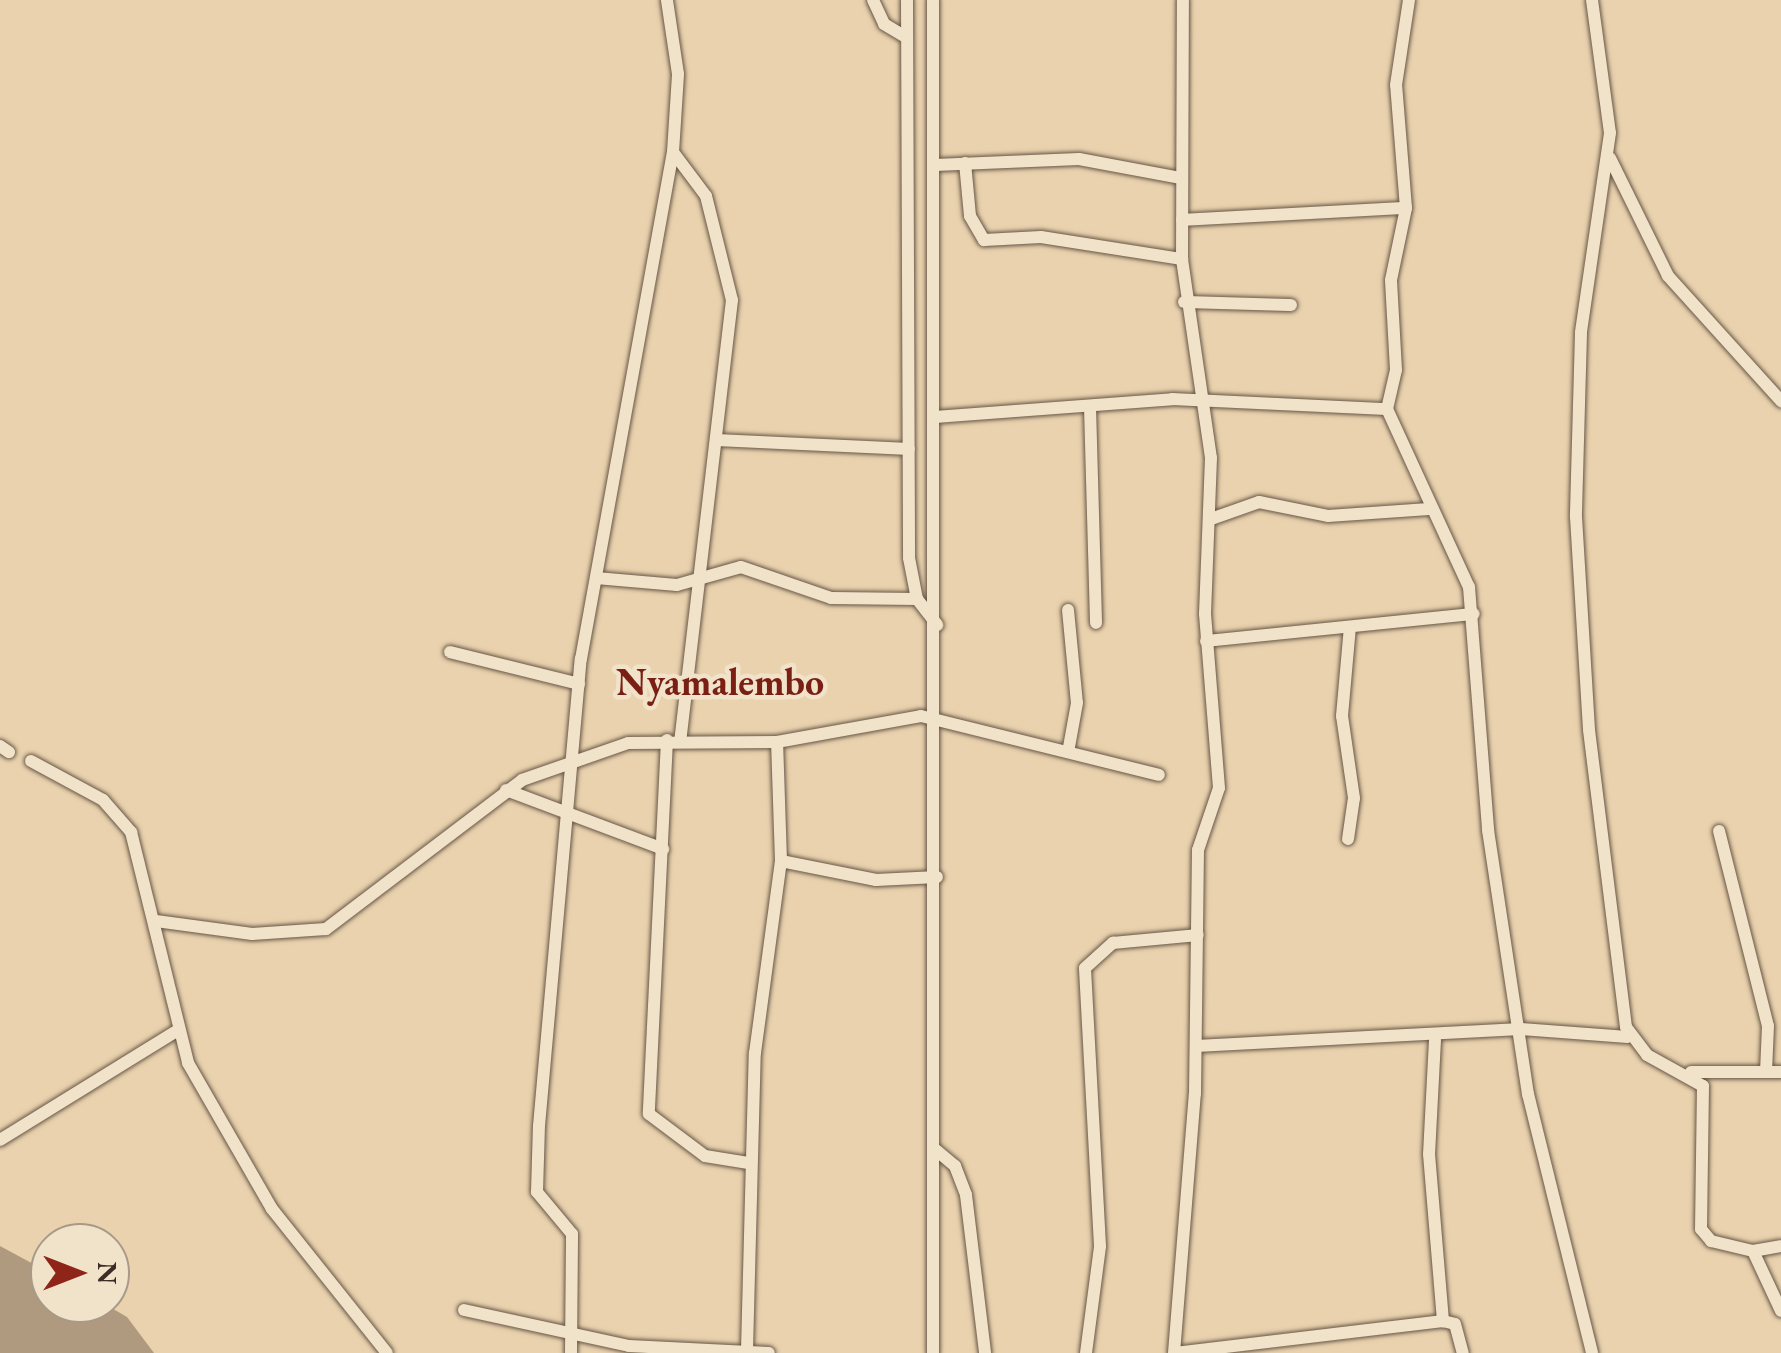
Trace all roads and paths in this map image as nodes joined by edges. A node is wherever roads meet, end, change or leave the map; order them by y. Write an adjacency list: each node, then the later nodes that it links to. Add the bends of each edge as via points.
1 (667, 0): 9 (street, via 677,55)
2 (872, 0): 8 (street, via 884,24)
3 (907, 0): 8 (street)
4 (933, 0): 12 (street)
5 (1183, 0): 13 (street)
6 (1409, 0): 14 (street, via 1396,86)
7 (1592, 0): 10 (street)
8 (907, 38): 25 (street)
9 (673, 152): 24 (street, via 700,183 731,280); 29 (street)
10 (1609, 156): 20 (street, via 1668,276); 57 (street, via 1581,333 1576,517 1589,730)
11 (965, 163): 12 (street); 13 (street, via 1080,160); 16 (street, via 970,216 984,240 1041,237)
12 (935, 164): 23 (street)
13 (1181, 178): 15 (street)
14 (1406, 208): 15 (street); 22 (street, via 1391,280 1396,370)
15 (1182, 220): 16 (street)
16 (1182, 259): 17 (street)
17 (1184, 302): 18 (street); 19 (street)
18 (1291, 305)
19 (1204, 399): 21 (street); 22 (street); 27 (street)
20 (1781, 401)
21 (1090, 407): 23 (street); 33 (street)
22 (1387, 409): 26 (street)
23 (935, 416): 34 (street)
24 (717, 440): 25 (street); 28 (street)
25 (909, 449): 30 (street)
26 (1429, 509): 27 (street, via 1328,516 1259,502); 32 (street)
27 (1212, 519): 36 (street)
28 (697, 576): 29 (street, via 662,586); 30 (street, via 741,567 842,600); 40 (street)
29 (596, 578): 38 (street)
30 (917, 599): 34 (street)
31 (1068, 610): 42 (street, via 1077,703)
32 (1474, 614): 35 (street); 55 (street, via 1488,830)
33 (1096, 623)
34 (937, 625): 39 (street)
35 (1350, 626): 36 (street); 49 (street, via 1342,716 1354,798)
36 (1206, 641): 54 (street, via 1220,788 1198,850)
37 (450, 652): 38 (street)
38 (579, 684): 43 (street)
39 (939, 718): 41 (street); 42 (street); 52 (street)
40 (673, 740): 41 (street); 43 (street); 50 (street)
41 (777, 742): 51 (street)
42 (1069, 747): 45 (street)
43 (574, 756): 46 (street); 47 (street)
44 (32, 761): 53 (street, via 117,814 141,852)
45 (1159, 775)
46 (506, 790): 47 (street); 53 (street, via 326,929 268,934)
47 (571, 812): 50 (street, via 631,844); 71 (street, via 536,1184 572,1234)
48 (1719, 831): 60 (street, via 1768,1026)
49 (1348, 839)
50 (663, 849): 65 (street, via 647,1021 649,1114 706,1156)
51 (781, 862): 52 (street, via 876,880); 65 (street)
52 (937, 876): 64 (street)
53 (156, 922): 56 (street)
54 (1198, 935): 59 (street); 78 (street, via 1114,943 1085,968 1100,1246)
55 (1521, 1028): 57 (street); 58 (street); 81 (street, via 1561,1256)
56 (175, 1032): 63 (street); 73 (street, via 272,1209)
57 (1628, 1036): 61 (street, via 1647,1055)
58 (1436, 1040): 59 (street); 70 (street, via 1429,1154)
59 (1196, 1046): 79 (street)
60 (1766, 1071): 61 (street); 62 (street)
61 (1691, 1072): 67 (street, via 1706,1100 1702,1229 1711,1241)
62 (1781, 1072)
63 (0, 1140)
64 (936, 1150): 76 (street); 77 (street, via 955,1166 966,1195)
65 (748, 1163): 72 (street)
66 (1781, 1246): 67 (street)
67 (1754, 1251): 69 (street)
68 (464, 1310): 71 (street)
69 (1781, 1311)
70 (1443, 1321): 79 (street); 80 (street, via 1454,1324)
71 (573, 1334): 72 (street); 74 (street)
72 (746, 1350): 75 (street)
73 (387, 1353)
74 (571, 1353)
75 (769, 1353)
76 (933, 1353)
77 (985, 1353)
78 (1086, 1353)
79 (1174, 1353)
80 (1464, 1353)
81 (1592, 1353)

